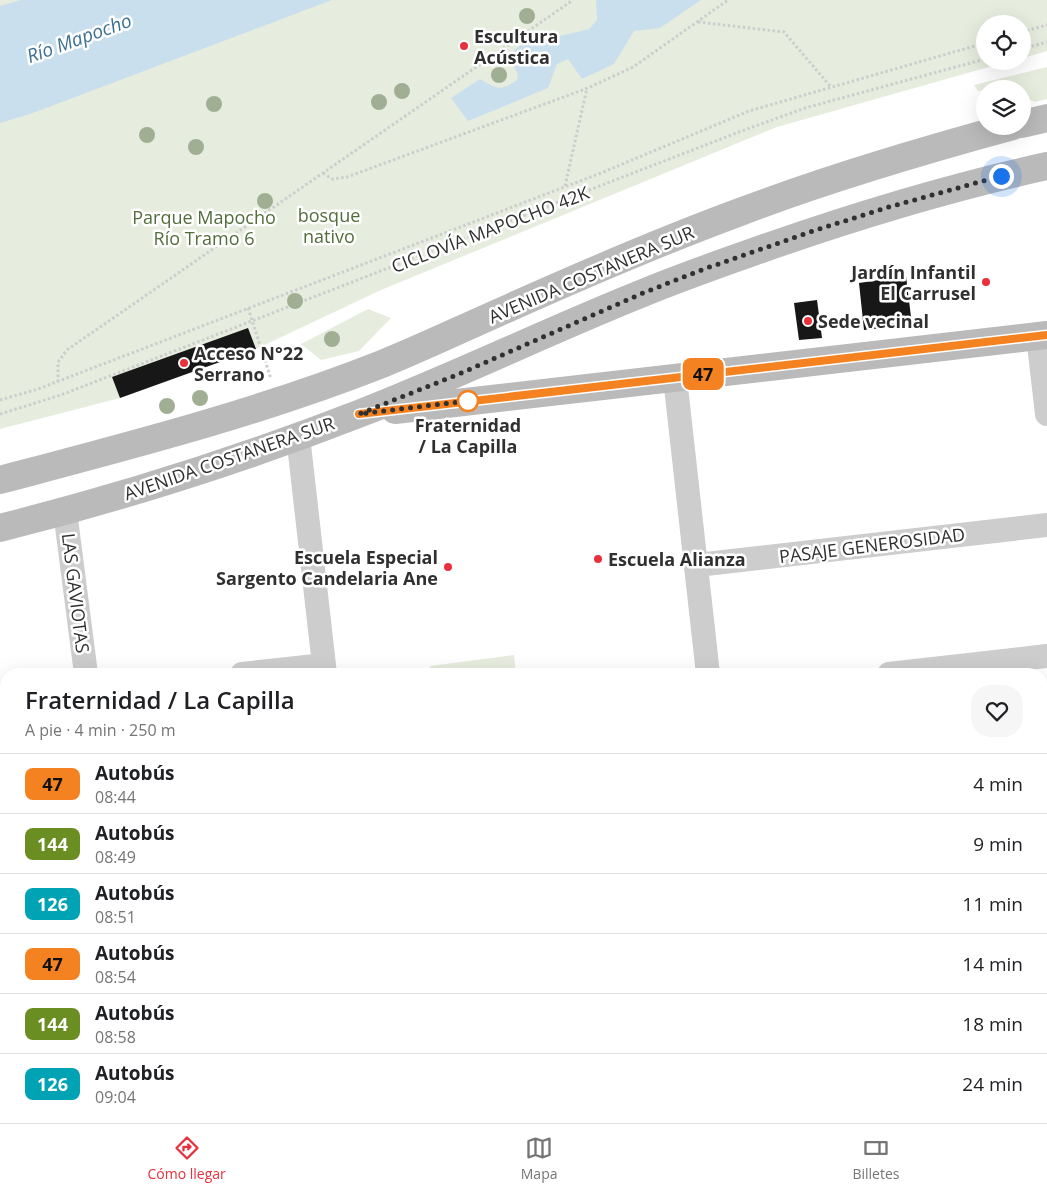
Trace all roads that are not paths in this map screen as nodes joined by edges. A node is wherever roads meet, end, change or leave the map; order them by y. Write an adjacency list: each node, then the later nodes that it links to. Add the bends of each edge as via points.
1 (1047, 118): 2 (street)
2 (1031, 122)
3 (982, 135): 7 (street, AVENIDA COSTANERA SUR, via 740,212 534,297 416,350)
4 (1047, 166): 8 (street, AVENIDA COSTANERA SUR, via 889,207 704,269)
5 (1042, 335): 6 (street); 9 (street)
6 (675, 378): 8 (street); 15 (street)
7 (315, 388): 10 (street, via 299,413); 11 (street, AVENIDA COSTANERA SUR, via 156,438)
8 (359, 414): 10 (street, AVENIDA COSTANERA SUR)
9 (1047, 414)
10 (298, 436): 12 (street, AVENIDA COSTANERA SUR, via 178,478); 18 (street)
11 (0, 480)
12 (66, 511): 14 (street, AVENIDA COSTANERA SUR); 17 (street, LAS GAVIOTAS)
13 (1047, 525): 15 (street, PASAJE GENEROSIDAD)
14 (0, 528)
15 (696, 566): 19 (street)
16 (1047, 656): 20 (street)
17 (85, 668)
18 (325, 668)
19 (707, 668)
20 (942, 668)

